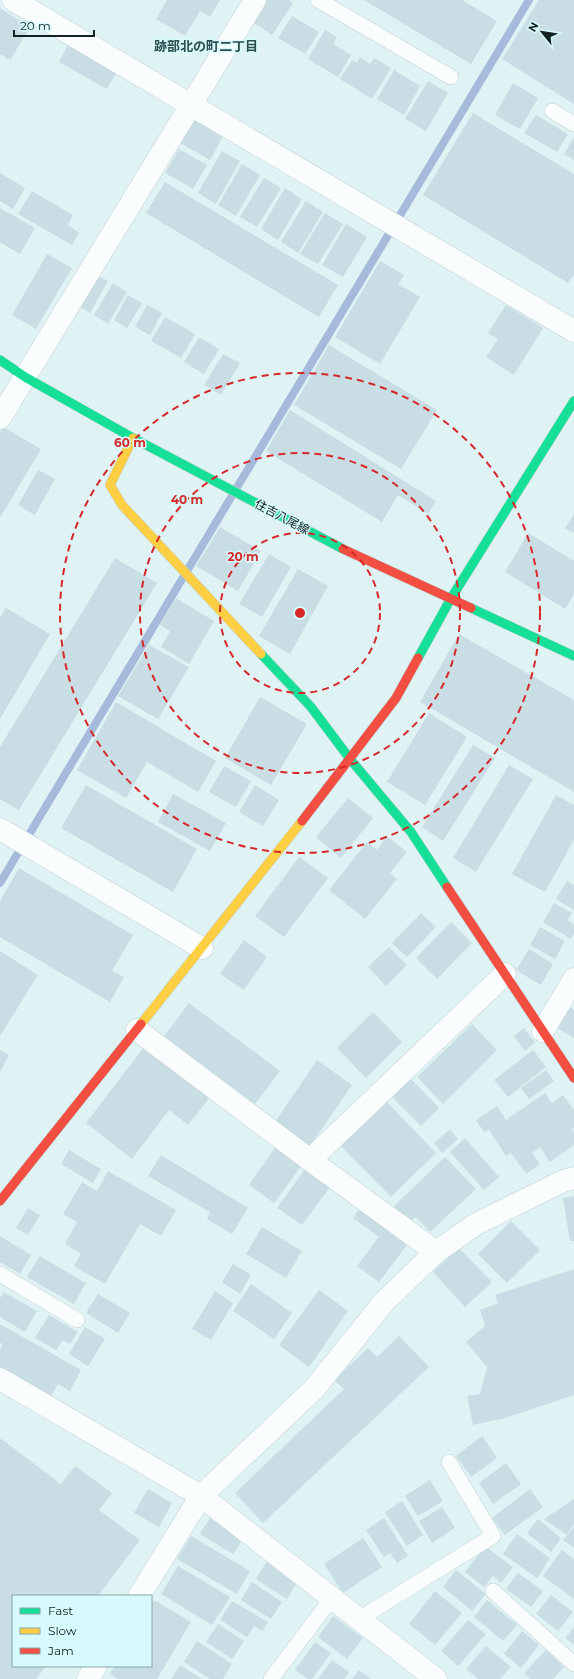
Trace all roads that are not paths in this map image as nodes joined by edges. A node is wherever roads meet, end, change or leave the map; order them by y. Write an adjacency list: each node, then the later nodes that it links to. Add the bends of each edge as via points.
1 (13, 0): 5 (street)
2 (255, 0): 5 (street)
3 (318, 0): 4 (lane)
4 (451, 77)
5 (191, 104): 8 (street); 10 (street)
6 (552, 111): 7 (lane)
7 (574, 124)
8 (574, 331)
9 (0, 360): 10 (street, 住吉八尾線)
10 (25, 377): 12 (street); 13 (street, 住吉八尾線)
11 (574, 401): 14 (street)
12 (0, 418)
13 (133, 438): 14 (street, 住吉八尾線, via 344,550); 16 (street, via 110,485 122,506 311,708)
14 (450, 600): 15 (street, 住吉八尾線); 16 (street, via 396,698)
15 (574, 656)
16 (350, 759): 18 (street); 19 (street, via 411,832)
17 (4, 831): 18 (street)
18 (202, 948): 21 (street)
19 (505, 974): 22 (street); 24 (street)
20 (574, 979): 22 (street)
21 (137, 1030): 24 (street); 26 (street)
22 (543, 1031): 23 (street)
23 (574, 1078)
24 (310, 1160): 27 (street)
25 (574, 1178): 27 (street, via 476,1224)
26 (0, 1201)
27 (436, 1252): 32 (street, via 384,1302 314,1389)
28 (0, 1274): 29 (lane)
29 (77, 1320)
30 (0, 1379): 32 (street)
31 (449, 1462): 36 (lane, via 493,1536)
32 (201, 1496): 34 (street); 35 (street)
33 (493, 1592): 37 (lane)
34 (140, 1595)
35 (332, 1598): 36 (street); 40 (lane)
36 (359, 1619): 41 (street)
37 (574, 1664)
38 (95, 1667): 39 (street)
39 (88, 1679)
40 (271, 1679)
41 (436, 1679)

